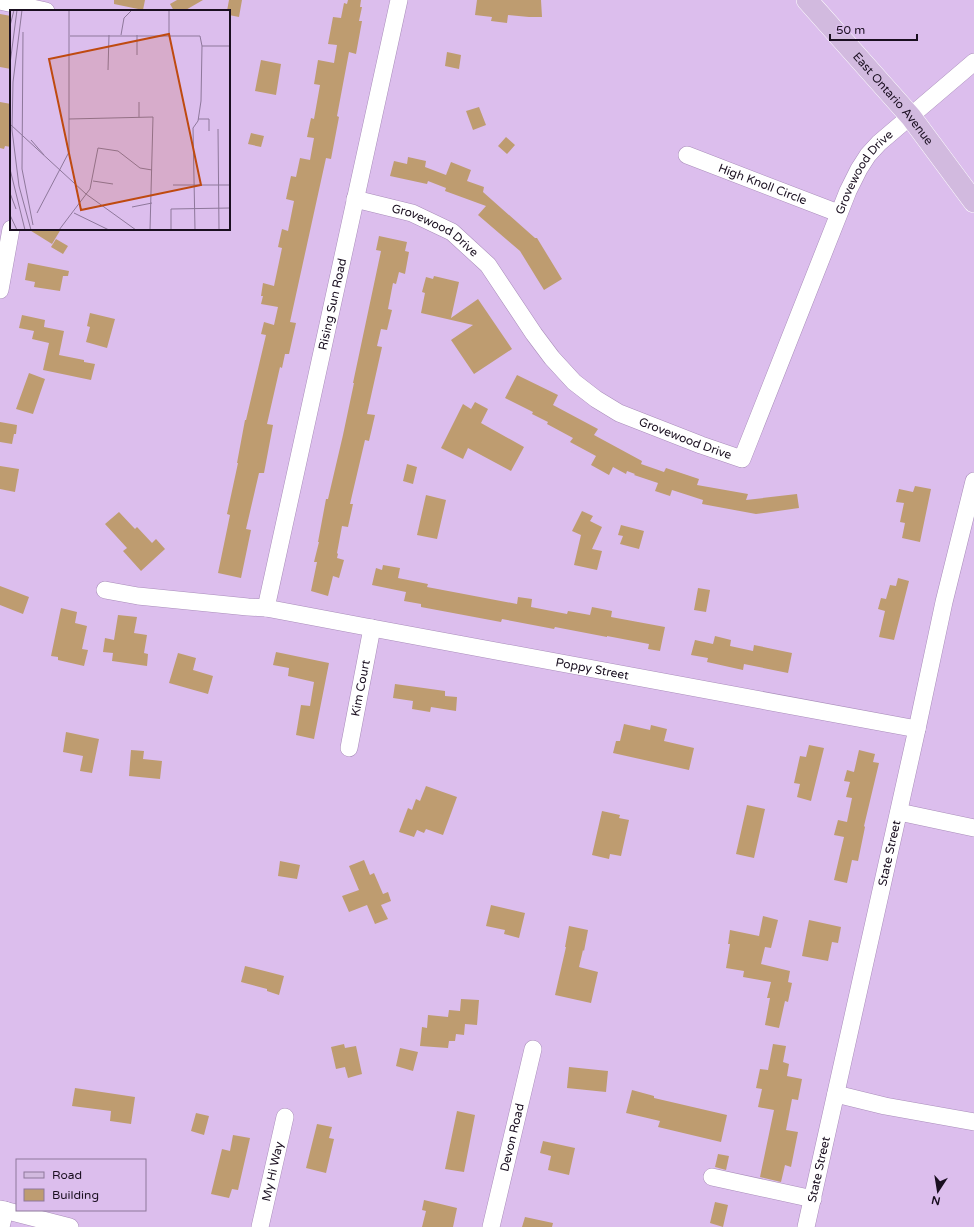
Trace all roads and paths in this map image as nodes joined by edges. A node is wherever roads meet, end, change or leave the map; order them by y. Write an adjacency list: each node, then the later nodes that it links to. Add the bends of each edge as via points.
1 (55, 0): 6 (street)
2 (399, 0): 10 (street, Rising Sun Road)
3 (807, 0): 8 (main road, East Ontario Avenue)
4 (0, 1): 5 (street)
5 (41, 10)
6 (52, 10)
7 (974, 62): 8 (street, Grovewood Drive)
8 (911, 116): 11 (main road, East Ontario Avenue); 12 (street, Grovewood Drive, via 868,155)
9 (687, 155): 12 (street, High Knoll Circle)
10 (355, 199): 12 (street, Grovewood Drive, via 412,213 452,232 488,265 552,358 574,382 596,399 619,413 742,459); 17 (street, Rising Sun Road)
11 (974, 202)
12 (838, 213)
13 (11, 230): 14 (street)
14 (0, 290)
15 (974, 481): 19 (street, State Street, via 944,602)
16 (105, 590): 17 (street, Poppy Street, via 138,596)
17 (266, 608): 18 (street, Poppy Street)
18 (372, 628): 19 (street, Poppy Street); 20 (street, Kim Court)
19 (917, 729): 21 (street, State Street)
20 (349, 748)
21 (899, 812): 22 (street); 24 (street, State Street)
22 (974, 828)
23 (533, 1048): 33 (street, Devon Road)
24 (836, 1094): 26 (street, via 884,1106); 28 (street, State Street)
25 (285, 1117): 32 (street, My Hi Way)
26 (974, 1122)
27 (712, 1177): 28 (street)
28 (813, 1199): 34 (street, State Street)
29 (2, 1209): 30 (street); 31 (street)
30 (1, 1227)
31 (70, 1227)
32 (260, 1227)
33 (491, 1227)
34 (806, 1227)

